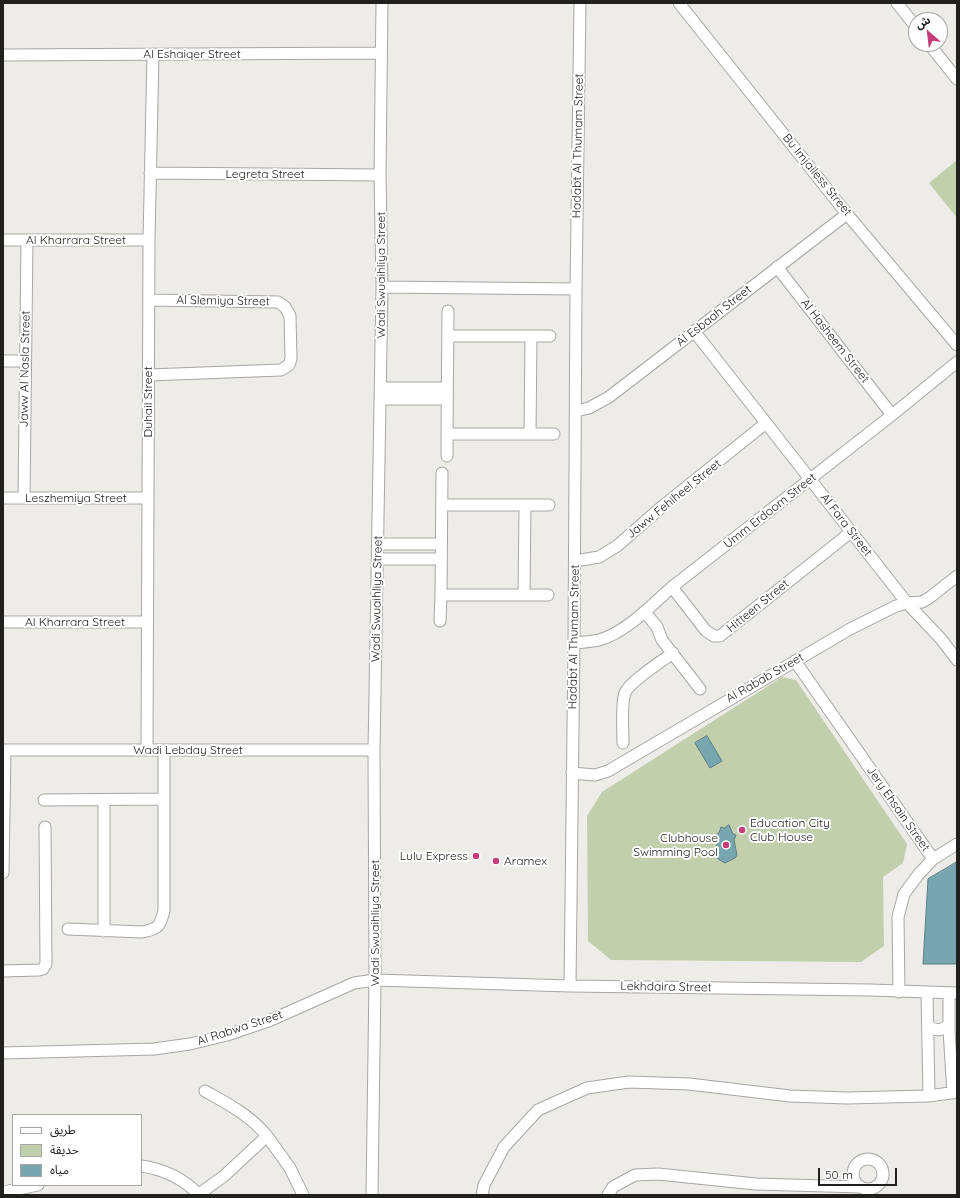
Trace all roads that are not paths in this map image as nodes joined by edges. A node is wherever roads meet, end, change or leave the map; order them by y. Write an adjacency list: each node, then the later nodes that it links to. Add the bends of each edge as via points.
1 (382, 3): 7 (street, Wadi Swuaihliya Street)
2 (580, 3): 19 (street, Hadabt Al Thumam Street)
3 (679, 3): 13 (street, Bu Imjailess Street)
4 (897, 3): 5 (street)
5 (908, 17)
6 (935, 52): 10 (street)
7 (381, 53): 8 (street, Al Eshaiqer Street); 12 (street, Wadi Swuaihliya Street)
8 (152, 54): 9 (street, Al Eshaiqer Street); 11 (street, Duhail Street)
9 (3, 55)
10 (957, 79)
11 (150, 173): 12 (street, Legreta Street); 16 (street, Duhail Street)
12 (380, 175): 18 (street, Wadi Swuaihliya Street)
13 (847, 214): 17 (street, Al Esbaah Street); 26 (street, Bu Imjailess Street)
14 (3, 240): 15 (street, Al Kharrara Street)
15 (27, 240): 16 (street, Al Kharrara Street); 28 (street, Jaww Al Nasla Street)
16 (149, 240): 20 (street, Duhail Street)
17 (777, 267): 22 (street, Al Esbaah Street); 36 (street, Al Hasheem Street)
18 (382, 287): 19 (street); 31 (street, Wadi Swuaihliya Street)
19 (576, 289): 35 (street, Hadabt Al Thumam Street)
20 (149, 300): 30 (street, Duhail Street); 30 (street, Al Slemiya Street, via 278,302 285,307 290,316 291,359 289,365 281,370)
21 (448, 311): 23 (street)
22 (694, 331): 35 (street, Al Esbaah Street, via 609,397 589,408); 37 (street, Al Fara Street)
23 (448, 336): 24 (street); 32 (street)
24 (530, 336): 25 (street); 39 (street)
25 (550, 336)
26 (956, 343)
27 (3, 361): 28 (street)
28 (25, 361): 45 (street, Jaww Al Nasla Street)
29 (957, 362): 36 (street, Umm Erdoom Street)
30 (149, 375): 46 (street, Duhail Street)
31 (381, 388): 32 (street); 33 (street, Wadi Swuaihliya Street)
32 (447, 388): 34 (street)
33 (380, 399): 34 (street); 51 (street, Wadi Swuaihliya Street)
34 (447, 399): 38 (street)
35 (576, 411): 55 (street, Hadabt Al Thumam Street)
36 (892, 415): 43 (street, Umm Erdoom Street)
37 (766, 423): 43 (street, Al Fara Street); 55 (street, Jaww Fehiheel Street, via 617,546 598,557)
38 (447, 434): 39 (street); 41 (street)
39 (530, 434): 40 (street)
40 (554, 434)
41 (447, 456)
42 (442, 473): 47 (street)
43 (810, 479): 50 (street, Al Fara Street); 57 (street, Umm Erdoom Street)
44 (3, 498): 45 (street, Leszhemiya Street)
45 (24, 498): 46 (street, Leszhemiya Street)
46 (148, 498): 65 (street, Duhail Street)
47 (442, 505): 48 (street); 52 (street)
48 (524, 505): 49 (street); 59 (street)
49 (549, 505)
50 (851, 532): 57 (street, Hitteen Street, via 720,636 714,636 706,631); 61 (street, Al Fara Street)
51 (378, 544): 52 (street); 53 (street, Wadi Swuaihliya Street)
52 (441, 544): 54 (street)
53 (378, 559): 54 (street); 75 (street, Wadi Swuaihliya Street)
54 (441, 559): 58 (street)
55 (574, 561): 66 (street, Hadabt Al Thumam Street)
56 (957, 576): 61 (street, Al Rabab Street, via 922,602)
57 (672, 588): 62 (street, Umm Erdoom Street)
58 (441, 595): 59 (street); 63 (street)
59 (524, 595): 60 (street)
60 (548, 595)
61 (907, 603): 68 (street, Al Fara Street); 69 (street, Al Rabab Street, via 850,629)
62 (642, 614): 66 (street, Umm Erdoom Street, via 607,637); 67 (street, via 652,632)
63 (440, 621)
64 (3, 622): 65 (street, Al Kharrara Street)
65 (148, 622): 73 (street, Duhail Street)
66 (574, 643): 76 (street, Hadabt Al Thumam Street)
67 (673, 653): 70 (street); 71 (street, via 633,683 625,693)
68 (957, 660)
69 (795, 661): 76 (street, Al Rabab Street, via 608,771 595,775); 83 (street, Jery Ehsain Street)
70 (700, 689)
71 (623, 743)
72 (4, 750): 73 (street, Wadi Lebday Street); 80 (street)
73 (147, 750): 74 (street, Wadi Lebday Street)
74 (164, 750): 75 (street, Wadi Lebday Street); 77 (street)
75 (374, 750): 88 (street, Wadi Swuaihliya Street)
76 (572, 773): 89 (street, Hadabt Al Thumam Street)
77 (164, 799): 79 (street); 86 (street, via 164,911 160,925 154,930 142,932)
78 (44, 800): 79 (street)
79 (104, 800): 86 (street)
80 (3, 804): 84 (street)
81 (45, 827): 87 (street, via 46,964 39,970)
82 (957, 844): 83 (street)
83 (933, 859): 90 (street, Jery Ehsain Street, via 911,883 901,904 898,917)
84 (3, 873)
85 (68, 929): 86 (street)
86 (104, 931)
87 (3, 971)
88 (375, 980): 89 (street, Lekhdaira Street); 95 (street, Al Rabwa Street, via 354,983 271,1020 190,1044 154,1049); 108 (street, Wadi Swuaihliya Street)
89 (570, 986): 90 (street, Lekhdaira Street)
90 (899, 992): 91 (street, Lekhdaira Street)
91 (927, 993): 92 (street, Lekhdaira Street); 94 (street)
92 (953, 993): 93 (street)
93 (949, 1024): 94 (street, via 941,1030); 97 (street)
94 (928, 1025): 98 (street)
95 (3, 1053)
96 (205, 1091): 99 (street, via 249,1117)
97 (955, 1092): 98 (street)
98 (929, 1096): 109 (street, via 790,1096 689,1084 629,1082 587,1088 538,1110 504,1147 484,1185)
99 (267, 1136): 106 (street, via 224,1176); 107 (street, via 290,1168)
100 (142, 1166): 106 (street, via 174,1176)
101 (853, 1174): 103 (street); 104 (street); 104 (street, via 856,1164 861,1160 872,1159 880,1165 882,1181 873,1188)
102 (33, 1186): 105 (street)
103 (836, 1186): 104 (street); 110 (street, via 756,1184 658,1174 635,1175 618,1184)
104 (861, 1187)
105 (3, 1192)
106 (199, 1195)
107 (303, 1195)
108 (372, 1195)
109 (482, 1195)
110 (608, 1195)

